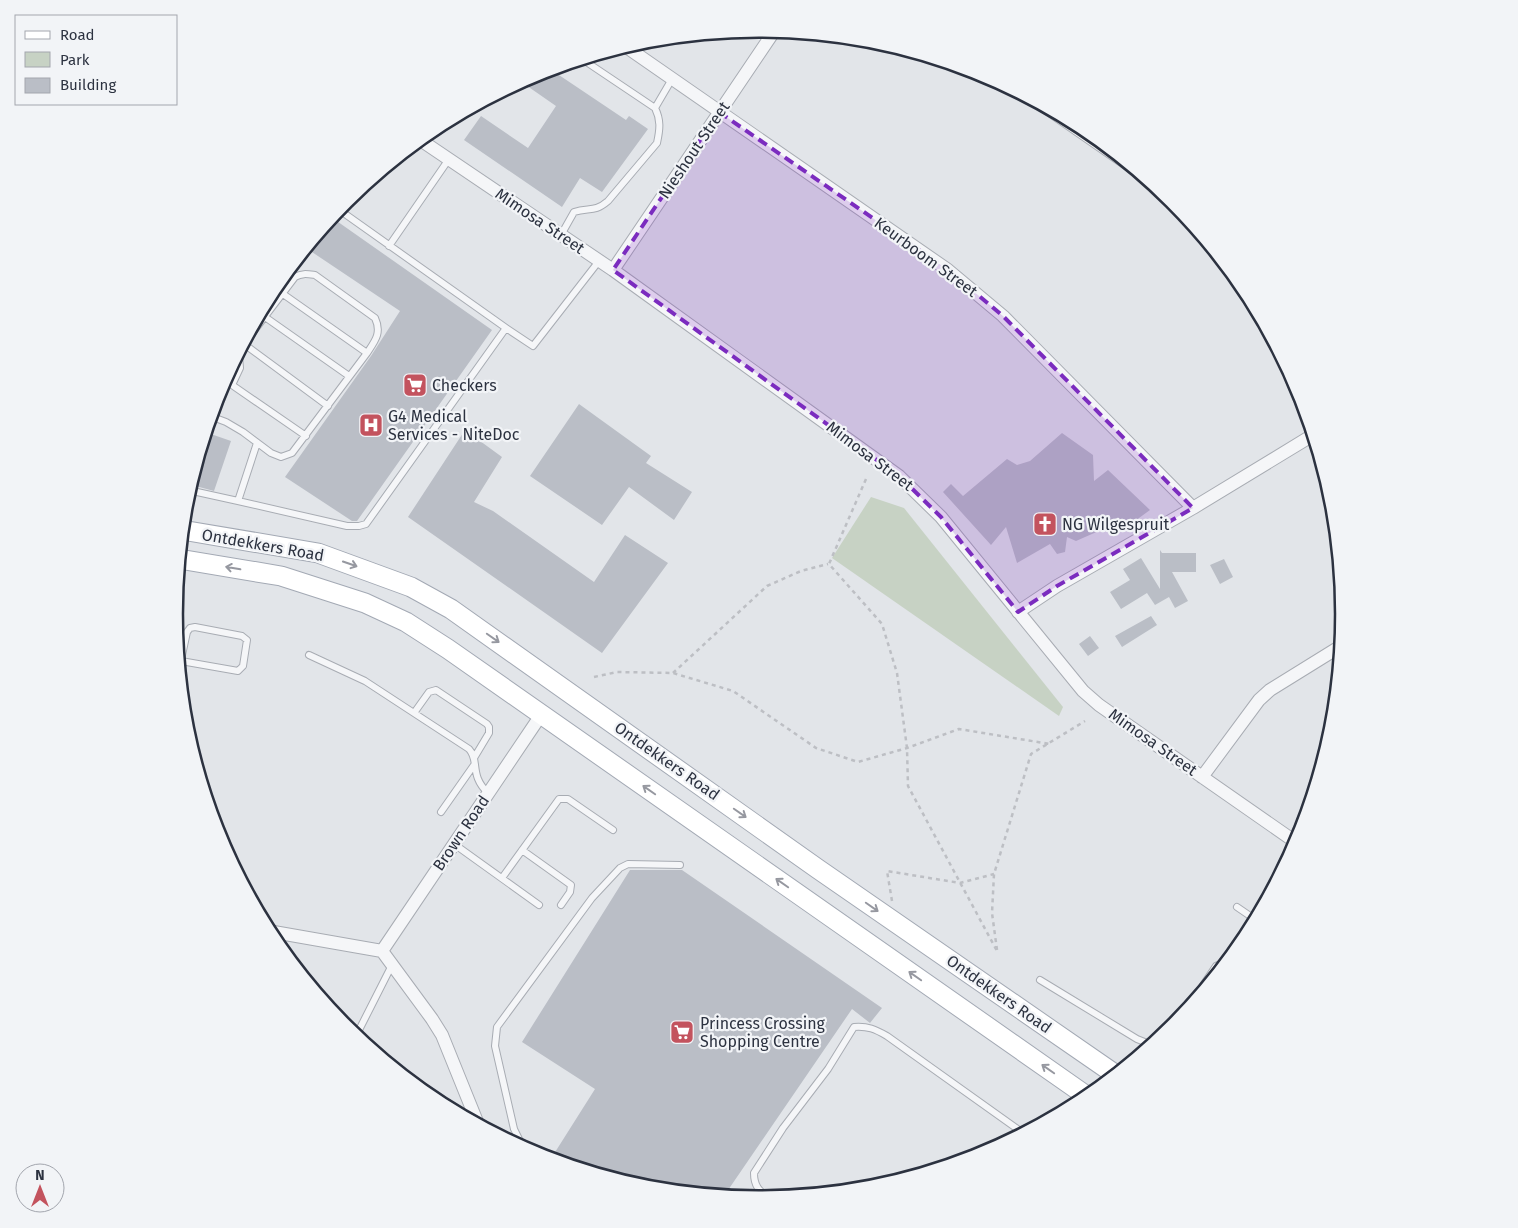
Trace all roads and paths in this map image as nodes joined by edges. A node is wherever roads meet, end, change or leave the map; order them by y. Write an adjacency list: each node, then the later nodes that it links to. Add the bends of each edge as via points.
1 (769, 38): 6 (street, Nieshout Street)
2 (634, 52): 4 (street, Keurboom Street)
3 (589, 64): 5 (lane)
4 (673, 78): 5 (lane); 6 (street, Keurboom Street)
5 (655, 108): 10 (lane, via 660,123 657,142 608,201 593,210 574,212)
6 (719, 112): 13 (street, Nieshout Street); 31 (street, Keurboom Street, via 948,270 1003,316)
7 (427, 144): 8 (street, Mimosa Street)
8 (449, 159): 10 (street, Mimosa Street); 11 (lane)
9 (344, 214): 11 (lane)
10 (562, 235): 12 (street, Mimosa Street)
11 (389, 246): 17 (lane)
12 (599, 261): 13 (street, Mimosa Street); 17 (lane, via 533,346)
13 (613, 270): 35 (street, Mimosa Street, via 899,476 941,517)
14 (283, 294): 15 (lane); 19 (lane); 19 (lane, via 299,274 314,275 374,318 378,336)
15 (268, 313)
16 (265, 317): 21 (lane)
17 (506, 328): 30 (lane, via 366,524 347,526)
18 (248, 347): 23 (lane)
19 (367, 353): 21 (lane)
20 (240, 364): 22 (lane)
21 (350, 376): 23 (lane)
22 (232, 384): 25 (lane)
23 (328, 406): 25 (lane)
24 (217, 419): 27 (lane)
25 (306, 436): 27 (lane, via 286,457 271,453)
26 (1308, 439): 31 (street)
27 (257, 443): 30 (lane)
28 (866, 479): 34 (path)
29 (196, 492): 30 (lane)
30 (238, 501)
31 (1193, 508): 35 (street)
32 (188, 531): 63 (main road, Ontdekkers Road, one-way to 63, via 318,553 412,586 489,635)
33 (185, 560): 43 (main road, Ontdekkers Road, one-way to 33, via 406,622 364,602 281,576)
34 (829, 564): 40 (path, via 801,571 767,586); 46 (path, via 882,624 897,673)
35 (1018, 612): 48 (street, Mimosa Street, via 1068,675 1099,705)
36 (184, 647): 39 (lane, via 187,632 195,627 242,636 247,640 243,666 238,671)
37 (1334, 650): 48 (street, via 1259,700)
38 (309, 655): 42 (lane, via 365,681)
39 (185, 662)
40 (672, 673): 41 (path, via 617,672); 46 (path, via 733,691 816,748 858,762)
41 (594, 678)
42 (414, 713): 47 (lane, via 469,749); 47 (lane, via 429,692 436,690 487,724 489,733)
43 (541, 715): 49 (street, Brown Road); 71 (main road, Ontdekkers Road, one-way to 43)
44 (1085, 721): 45 (path)
45 (1050, 744): 46 (path, via 959,729); 56 (path, via 1031,754)
46 (907, 748): 58 (path, via 908,786)
47 (474, 762): 49 (lane, via 478,782); 50 (lane)
48 (1202, 777): 52 (street, Mimosa Street)
49 (488, 793): 53 (street, Brown Road)
50 (441, 812)
51 (613, 830): 54 (lane, via 568,799 559,799)
52 (1290, 838)
53 (454, 844): 57 (lane); 65 (street, Brown Road)
54 (522, 850): 57 (lane); 60 (lane, via 571,885)
55 (680, 866): 74 (lane, via 628,864 620,868 592,898 497,1027 495,1046)
56 (994, 874): 58 (path); 58 (path, via 992,913 997,951)
57 (502, 878): 59 (lane)
58 (960, 883): 63 (path, via 887,871)
59 (539, 905)
60 (561, 905)
61 (1236, 908): 62 (lane)
62 (1249, 916)
63 (896, 923): 70 (main road, Ontdekkers Road)
64 (279, 933): 65 (street)
65 (382, 951): 66 (street)
66 (392, 965): 68 (lane); 72 (street, via 442,1035)
67 (1040, 980): 69 (lane)
68 (359, 1029)
69 (1145, 1042)
70 (1110, 1071)
71 (1081, 1092)
72 (474, 1115)
73 (1018, 1129): 75 (lane, via 887,1036 873,1028 854,1027 754,1173)
74 (518, 1138)
75 (758, 1190)

